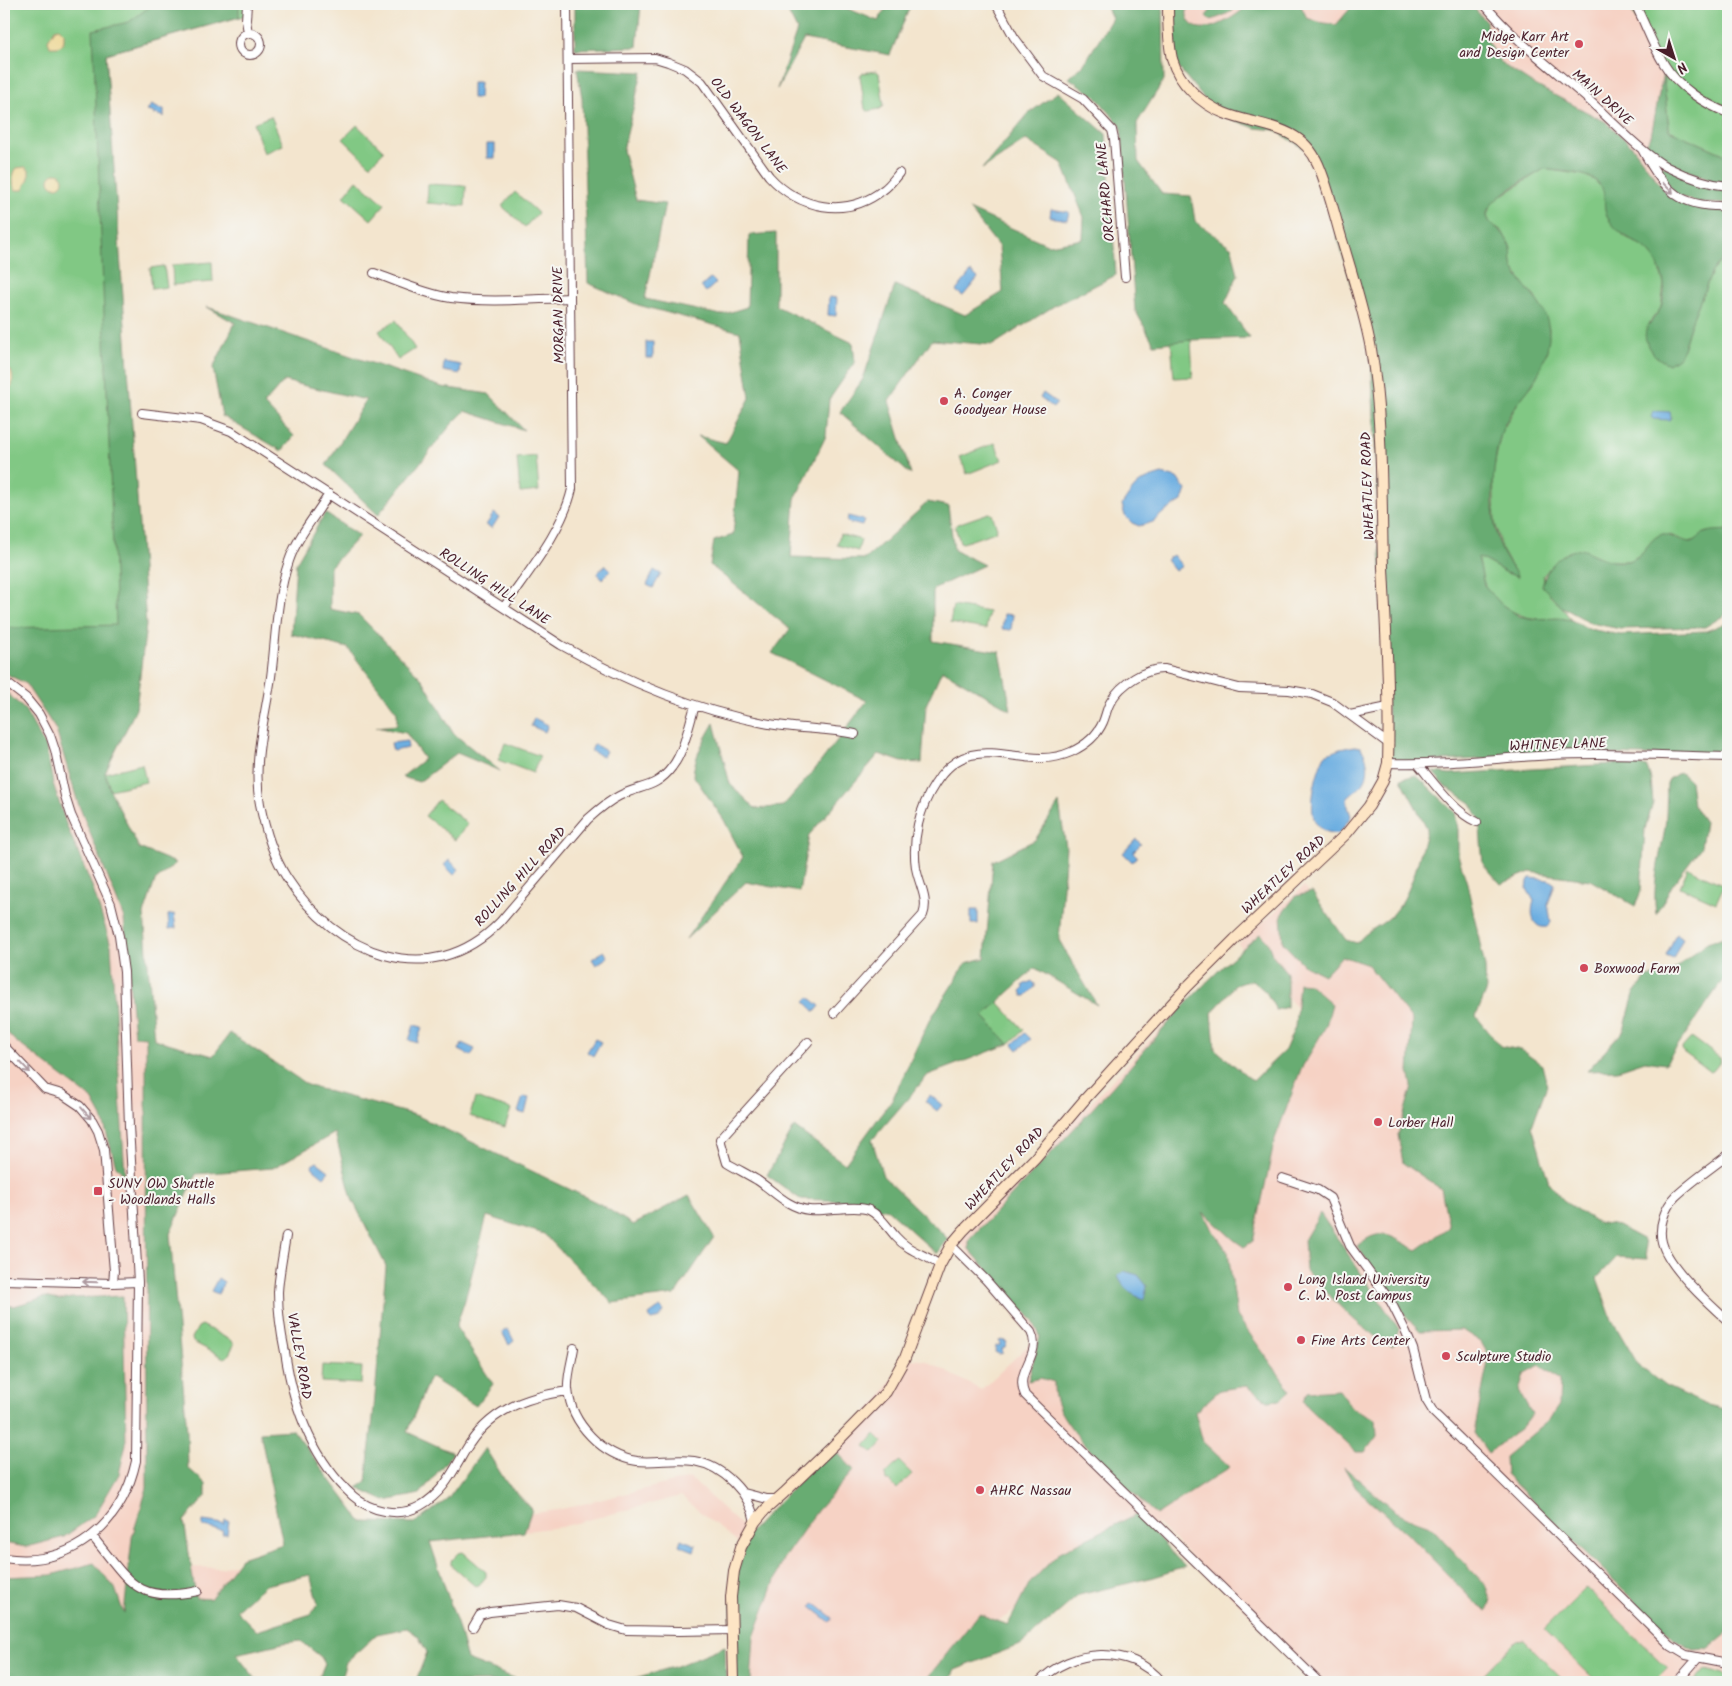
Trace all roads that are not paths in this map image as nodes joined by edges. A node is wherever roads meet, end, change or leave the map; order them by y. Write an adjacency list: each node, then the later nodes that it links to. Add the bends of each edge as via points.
1 (247, 4): 7 (street)
2 (567, 4): 8 (street, MORGAN DRIVE)
3 (996, 4): 15 (street, ORCHARD LANE, via 1014,37 1043,76 1083,99 1112,130)
4 (1168, 4): 22 (main road, WHEATLEY ROAD, via 1173,61 1191,91 1224,113 1295,136 1313,154 1324,179 1366,320 1375,382)
5 (1484, 4): 10 (street, MAIN DRIVE, via 1499,22)
6 (1635, 4): 9 (street, via 1664,65 1700,99)
7 (248, 33)
8 (568, 59): 11 (street, OLD WAGON LANE, via 655,58 686,69 708,90 769,176 792,196 810,203 833,207 856,205 885,189); 16 (street, MORGAN DRIVE)
9 (1728, 113)
10 (1641, 148): 12 (street, MAIN DRIVE, via 1666,166 1714,185); 13 (street, MAIN DRIVE, one-way to 13, via 1654,172 1676,195 1693,204)
11 (899, 173)
12 (1728, 186)
13 (1728, 206)
14 (374, 273): 16 (street, via 450,298)
15 (1125, 277)
16 (570, 298): 19 (street, MORGAN DRIVE, via 572,489 569,504)
17 (142, 413): 18 (street, ROLLING HILL LANE, via 202,420 231,431)
18 (329, 494): 19 (street, ROLLING HILL LANE); 21 (street, ROLLING HILL ROAD, via 288,562 259,751 258,784 259,803 268,837 287,878 308,905 352,941 384,955 417,960 450,955 470,946 500,922 588,819 605,804 620,795 654,784 666,774 678,757)
19 (504, 607): 21 (street, ROLLING HILL LANE, via 599,666)
20 (4, 681): 39 (street, via 26,698 50,735 71,815 111,904 120,936)
21 (695, 706): 24 (street, ROLLING HILL LANE, via 763,723)
22 (1388, 707): 23 (street); 25 (main road, WHEATLEY ROAD)
23 (1350, 715): 25 (street); 30 (street, via 1332,702 1312,694 1239,688 1157,669 1144,672 1120,689 1093,737 1068,753 1044,759 978,753 957,761 935,784 918,827 915,850 926,907 923,915)
24 (855, 734)
25 (1389, 744): 27 (main road, WHEATLEY ROAD)
26 (1728, 757): 28 (street, WHITNEY LANE, via 1601,754)
27 (1388, 763): 28 (street, WHITNEY LANE); 36 (main road, WHEATLEY ROAD, via 1370,806 1347,833 1187,987 1035,1158)
28 (1418, 764): 29 (street, via 1446,798)
29 (1477, 822)
30 (834, 1013)
31 (808, 1042): 37 (street, via 720,1139 727,1164 791,1205 808,1210 869,1210 914,1252)
32 (4, 1046): 40 (street, one-way to 40, via 45,1088 80,1106 98,1130 104,1150)
33 (1728, 1155): 41 (street, via 1676,1196 1668,1206 1661,1225 1661,1241 1667,1255 1688,1282)
34 (1282, 1178): 52 (street, via 1318,1190 1330,1198 1350,1246 1391,1302 1406,1332 1426,1400 1434,1413 1671,1646)
35 (286, 1236): 43 (street, VALLEY ROAD, via 278,1291 294,1398 306,1429 325,1463 361,1503 390,1511 419,1507 444,1487 472,1440 497,1416 530,1398)
36 (952, 1245): 37 (main road, WHEATLEY ROAD); 57 (street, via 1032,1332 1035,1346 1021,1380 1025,1395)
37 (940, 1265): 45 (main road, WHEATLEY ROAD, via 905,1358 886,1392)
38 (4, 1280): 40 (street, one-way to 38)
39 (138, 1282): 40 (street); 47 (street, via 136,1461 132,1479 118,1508)
40 (113, 1283)
41 (1728, 1321)
42 (574, 1348): 43 (street)
43 (568, 1391): 44 (street, via 584,1429 610,1452 636,1461 701,1463 724,1475)
44 (744, 1493): 45 (street); 46 (street)
45 (777, 1499): 46 (main road, WHEATLEY ROAD)
46 (755, 1522): 51 (main road, WHEATLEY ROAD, via 741,1547 734,1570 731,1597)
47 (92, 1536): 48 (street, via 72,1548 42,1558); 49 (street, via 132,1584 145,1592 163,1596)
48 (4, 1558)
49 (198, 1591)
50 (474, 1626): 51 (street, via 483,1613 558,1605 576,1608 626,1630)
51 (733, 1630): 54 (main road, WHEATLEY ROAD)
52 (1698, 1658): 53 (street); 58 (street)
53 (1728, 1663)
54 (733, 1682)
55 (1039, 1682): 56 (street, via 1061,1664 1096,1654 1131,1660)
56 (1162, 1682)
57 (1318, 1682)
58 (1677, 1682)

